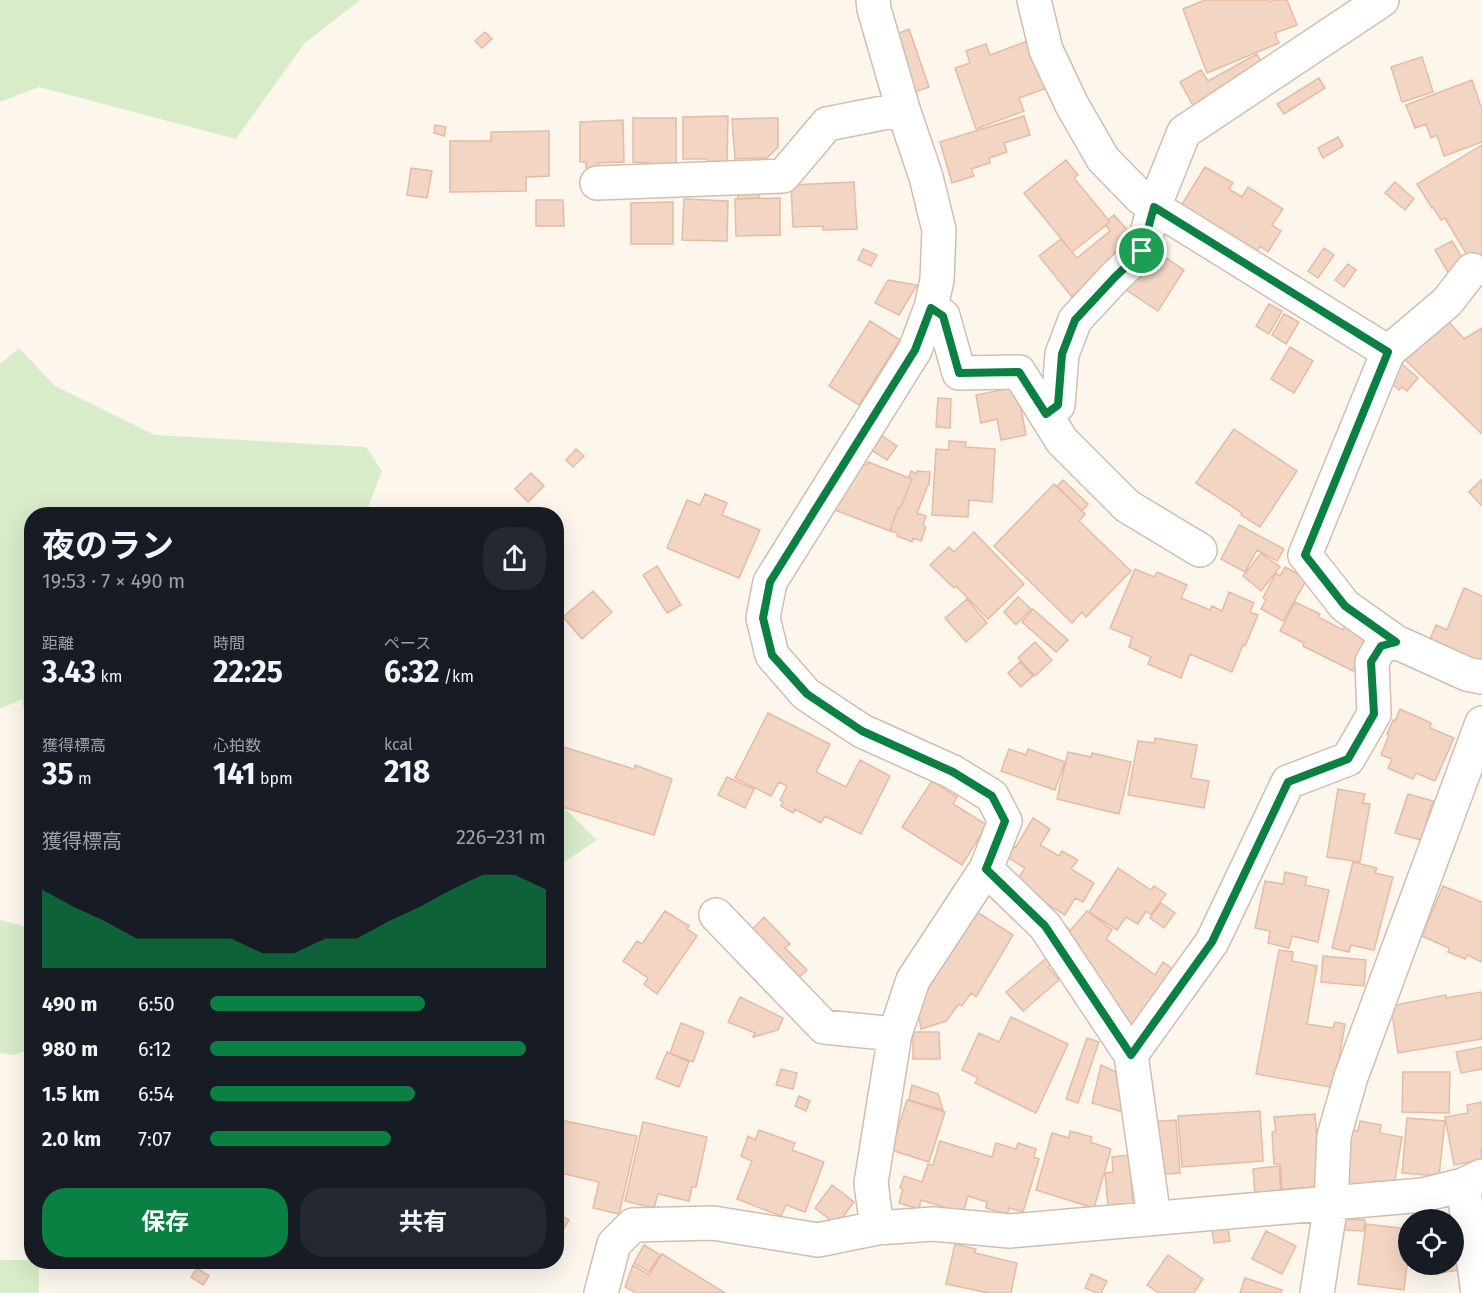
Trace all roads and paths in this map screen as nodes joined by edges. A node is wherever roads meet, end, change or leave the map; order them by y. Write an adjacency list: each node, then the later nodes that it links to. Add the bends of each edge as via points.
1 (873, 0): 4 (street)
2 (1034, 0): 6 (street, via 1046,50 1082,123 1103,159)
3 (1382, 0): 6 (street, via 1184,132)
4 (903, 109): 5 (street, via 827,124 783,176); 8 (street, via 939,230 937,280)
5 (597, 183)
6 (1154, 207): 9 (street); 10 (street, via 1142,251 1075,320 1062,354 1058,405)
7 (1472, 270): 9 (street, via 1447,302)
8 (931, 308): 10 (street, via 943,316 959,373 1019,372); 15 (street, via 915,350 770,582 763,618 772,655 807,694 862,731 953,772 992,796 1005,821)
9 (1388, 352): 12 (street, via 1305,555 1345,606)
10 (1046, 414): 11 (street, via 1062,441 1127,506)
11 (1200, 550)
12 (1396, 642): 13 (street); 18 (street, via 1381,646 1371,662 1374,714 1348,759 1288,782 1212,942)
13 (1482, 677)
14 (1482, 723): 20 (street, via 1351,1077 1334,1136)
15 (986, 869): 17 (street, via 913,980); 18 (street, via 1045,926)
16 (716, 915): 17 (street, via 824,1027)
17 (896, 1034): 22 (street, via 871,1183)
18 (1131, 1055): 21 (street)
19 (1472, 1180): 20 (street, via 1423,1195); 25 (street)
20 (1331, 1204): 21 (street); 24 (street)
21 (1154, 1218): 22 (street, via 1010,1231 933,1224)
22 (877, 1228): 23 (street, via 818,1240 713,1223 633,1225 614,1244)
23 (601, 1293)
24 (1317, 1293)
25 (1478, 1293)

